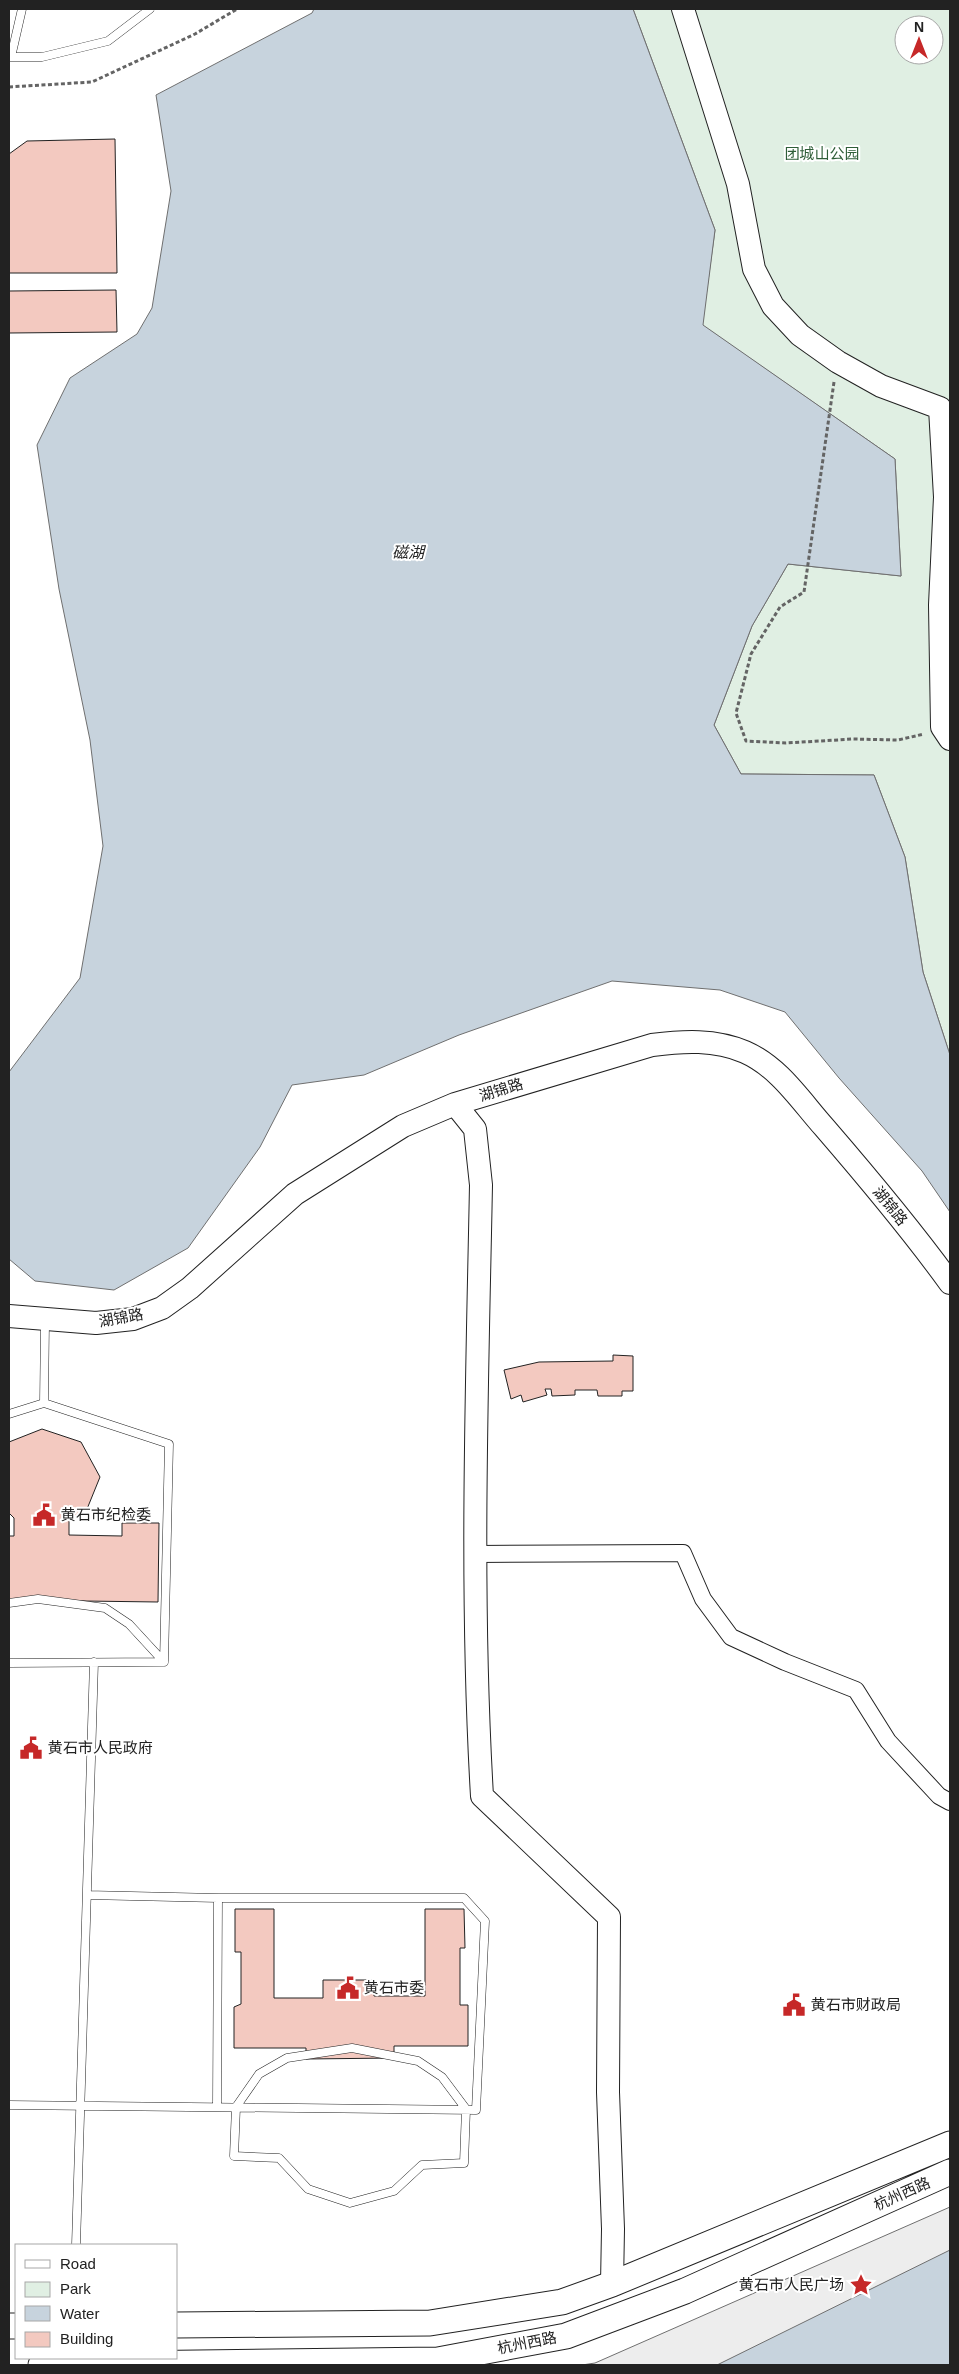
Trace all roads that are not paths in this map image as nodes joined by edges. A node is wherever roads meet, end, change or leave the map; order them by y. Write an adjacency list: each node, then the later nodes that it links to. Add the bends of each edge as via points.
1 (22, 9): 4 (lane)
2 (150, 9): 4 (lane, via 108,41 42,57)
3 (683, 9): 5 (street, via 738,184 754,269 773,306 800,335 838,362 880,386 940,408)
4 (10, 57)
5 (948, 497): 6 (street, via 940,605 942,728)
6 (950, 739)
7 (455, 1104): 8 (street, 湖锦路, via 652,1045 684,1041 717,1044 745,1052 772,1068 865,1175); 10 (street, 湖锦路, via 403,1126 295,1194 190,1288 162,1308 133,1319 96,1324); 13 (street, via 474,1129 481,1185)
8 (950, 1283)
9 (9, 1316): 10 (street, 湖锦路)
10 (45, 1320): 11 (lane)
11 (44, 1403): 12 (lane); 16 (lane, via 169,1444)
12 (9, 1414)
13 (476, 1554): 18 (street, via 683,1554 704,1599 731,1637 856,1690 888,1741 939,1796); 29 (street, via 477,1714 482,1796 609,1917)
14 (9, 1603): 16 (lane, via 38,1599 105,1608 129,1624)
15 (94, 1662): 16 (lane); 17 (lane); 19 (lane)
16 (164, 1662)
17 (9, 1663)
18 (950, 1802)
19 (87, 1895): 20 (lane); 22 (lane)
20 (218, 1898): 23 (lane); 25 (lane, via 464,1898 485,1921 476,2110)
21 (9, 2105): 22 (lane)
22 (80, 2105): 23 (lane); 28 (lane)
23 (217, 2107): 24 (lane)
24 (236, 2107): 25 (lane); 25 (lane, via 259,2074 287,2058 352,2048 418,2061 442,2077); 25 (lane, via 234,2156 279,2158 308,2189 350,2203 394,2191 422,2165 464,2163)
25 (466, 2109)
26 (950, 2144): 29 (main road, 杭州西路)
27 (950, 2172): 31 (main road, 杭州西路, via 685,2291 566,2336 438,2360)
28 (76, 2244)
29 (612, 2284): 30 (main road, 杭州西路, via 562,2302 430,2323)
30 (178, 2325)
31 (41, 2365)

